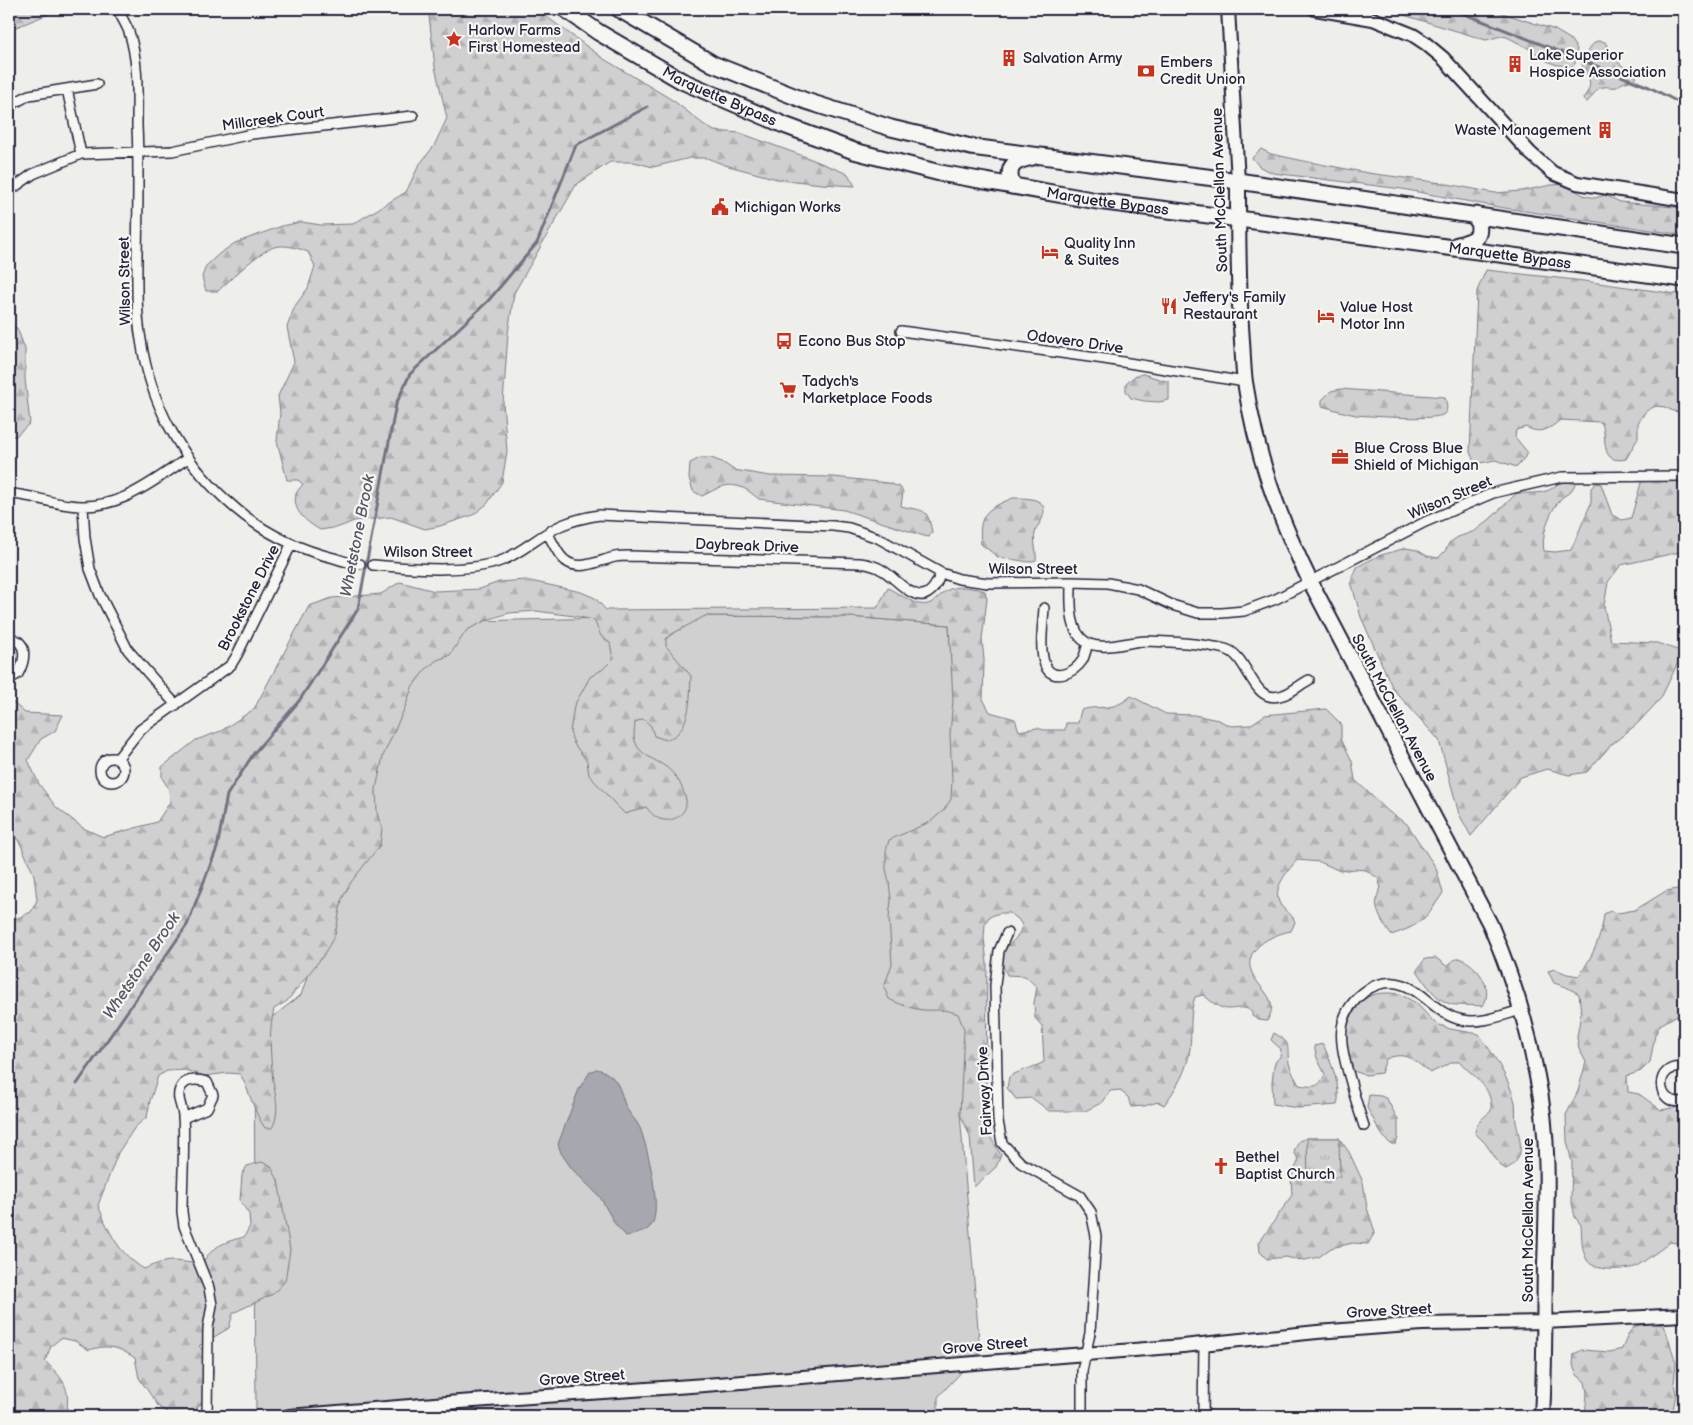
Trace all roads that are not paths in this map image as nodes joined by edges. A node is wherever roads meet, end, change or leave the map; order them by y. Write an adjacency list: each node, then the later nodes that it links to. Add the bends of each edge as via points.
1 (117, 9): 10 (street, Wilson Street, via 134,49)
2 (565, 9): 14 (highway, Marquette Bypass, via 682,81 784,125 854,151 940,173)
3 (619, 9): 12 (highway, Marquette Bypass, via 713,64 806,102 891,128 971,147)
4 (1228, 9): 13 (main road, South McClellan Avenue)
5 (1315, 9): 16 (main road, via 1373,19 1408,32 1425,43 1443,58 1530,153 1560,177 1577,184)
6 (97, 84): 7 (street)
7 (68, 89): 8 (street, via 29,95); 11 (street)
8 (9, 106)
9 (413, 116): 10 (street, Millcreek Court, via 252,134 172,151)
10 (138, 152): 11 (street, Millcreek Court); 24 (street, Wilson Street, via 137,294 141,340 154,393)
11 (82, 154): 15 (street, via 33,174)
12 (1042, 156): 13 (highway, Marquette Bypass); 14 (highway, via 1013,164 1009,176)
13 (1238, 181): 17 (highway, Marquette Bypass); 18 (main road, South McClellan Avenue)
14 (1012, 186): 18 (highway, Marquette Bypass, via 1097,202)
15 (9, 191)
16 (1684, 200)
17 (1476, 215): 19 (highway, Marquette Bypass); 20 (highway, via 1480,232 1473,240)
18 (1238, 219): 20 (highway, Marquette Bypass); 23 (main road, South McClellan Avenue)
19 (1684, 246)
20 (1451, 247): 21 (highway, Marquette Bypass)
21 (1684, 279)
22 (901, 331): 23 (street, Odovero Drive)
23 (1245, 382): 33 (main road, South McClellan Avenue, via 1272,495)
24 (188, 458): 27 (street, via 135,494); 29 (street, Wilson Street, via 234,508 260,528)
25 (1684, 476): 33 (street, Wilson Street, via 1562,477 1493,494 1425,522)
26 (9, 494): 27 (street)
27 (83, 506): 40 (street, via 90,568 100,595 128,650)
28 (548, 534): 31 (street, Wilson Street, via 515,554 486,565 466,568); 32 (street, Wilson Street, via 576,520 599,515 833,526 878,538); 32 (street, Daybreak Drive, via 560,556 573,565 582,566 632,556 860,563 882,569 918,595 928,594)
29 (292, 544): 30 (street, Wilson Street); 40 (street, Brookstone Drive, via 231,665)
30 (360, 564)
31 (373, 565)
32 (942, 574): 34 (street, Wilson Street, via 988,583)
33 (1310, 581): 34 (street, Wilson Street, via 1244,611 1222,613 1198,613 1138,589 1108,583); 43 (main road, South McClellan Avenue, via 1490,924)
34 (1071, 582): 37 (street, via 1073,623)
35 (1044, 608): 37 (street, via 1042,657 1050,673 1059,675 1076,668)
36 (9, 638): 38 (street, via 22,646 25,656 18,674)
37 (1088, 643): 39 (street, via 1095,646 1144,641 1191,643 1228,650 1237,656 1255,686 1272,696 1283,696)
38 (9, 679)
39 (1309, 680)
40 (176, 705): 41 (street, Brookstone Drive, via 140,730)
41 (117, 759)
42 (1007, 933): 51 (street, Fairway Drive, via 999,951 995,985 998,1121 1002,1143 1021,1164 1080,1196 1091,1212 1096,1236)
43 (1522, 1010): 47 (street, via 1470,1022 1447,1016 1418,992 1404,985 1391,982 1368,989 1349,1008 1340,1040); 49 (main road, South McClellan Avenue, via 1538,1078 1547,1156)
44 (1684, 1068): 45 (street, via 1676,1067 1664,1074 1661,1087 1668,1098)
45 (1684, 1100)
46 (183, 1118): 46 (street, via 179,1105 180,1088 187,1081 207,1082 213,1095 207,1108); 52 (street, via 184,1226 209,1288 212,1305 208,1328)
47 (1364, 1126)
48 (1684, 1315): 49 (main road, Grove Street)
49 (1544, 1322): 50 (main road, Grove Street, via 1422,1324); 56 (main road, South McClellan Avenue)
50 (1204, 1344): 51 (main road, Grove Street); 55 (street)
51 (1087, 1354): 53 (main road, Grove Street); 54 (street, Fairway Drive, via 1082,1371)
52 (207, 1416)
53 (290, 1416)
54 (1082, 1416)
55 (1202, 1416)
56 (1542, 1416)

